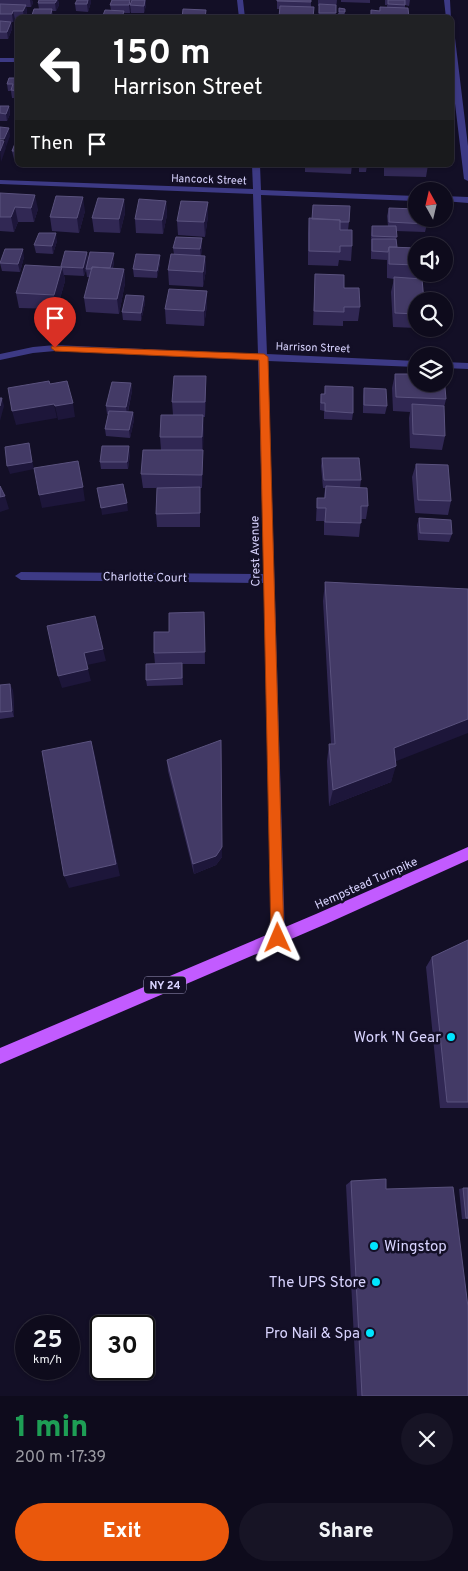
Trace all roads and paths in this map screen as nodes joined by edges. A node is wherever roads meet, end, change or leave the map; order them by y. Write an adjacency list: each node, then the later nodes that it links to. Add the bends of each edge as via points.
1 (240, 0): 3 (street)
2 (447, 0): 4 (street)
3 (242, 15)
4 (449, 15)
5 (0, 60): 6 (street)
6 (15, 60)
7 (454, 60): 8 (street)
8 (456, 75): 10 (street)
9 (256, 167): 12 (street, Crest Avenue)
10 (468, 179)
11 (0, 182): 12 (street, Hancock Street)
12 (258, 192): 13 (street, Hancock Street); 17 (street, Crest Avenue)
13 (408, 198)
14 (453, 199): 15 (street)
15 (468, 200)
16 (0, 357): 17 (street, Harrison Street, via 55,348)
17 (264, 357): 18 (street, Harrison Street); 22 (street, Crest Avenue)
18 (408, 364)
19 (453, 365): 20 (street)
20 (468, 366)
21 (21, 576): 22 (street, Charlotte Court)
22 (270, 579): 24 (street, Crest Avenue)
23 (468, 854): 24 (main road, Hempstead Turnpike / NY 24)
24 (278, 938): 25 (main road, Hempstead Turnpike / NY 24)
25 (0, 1056)

